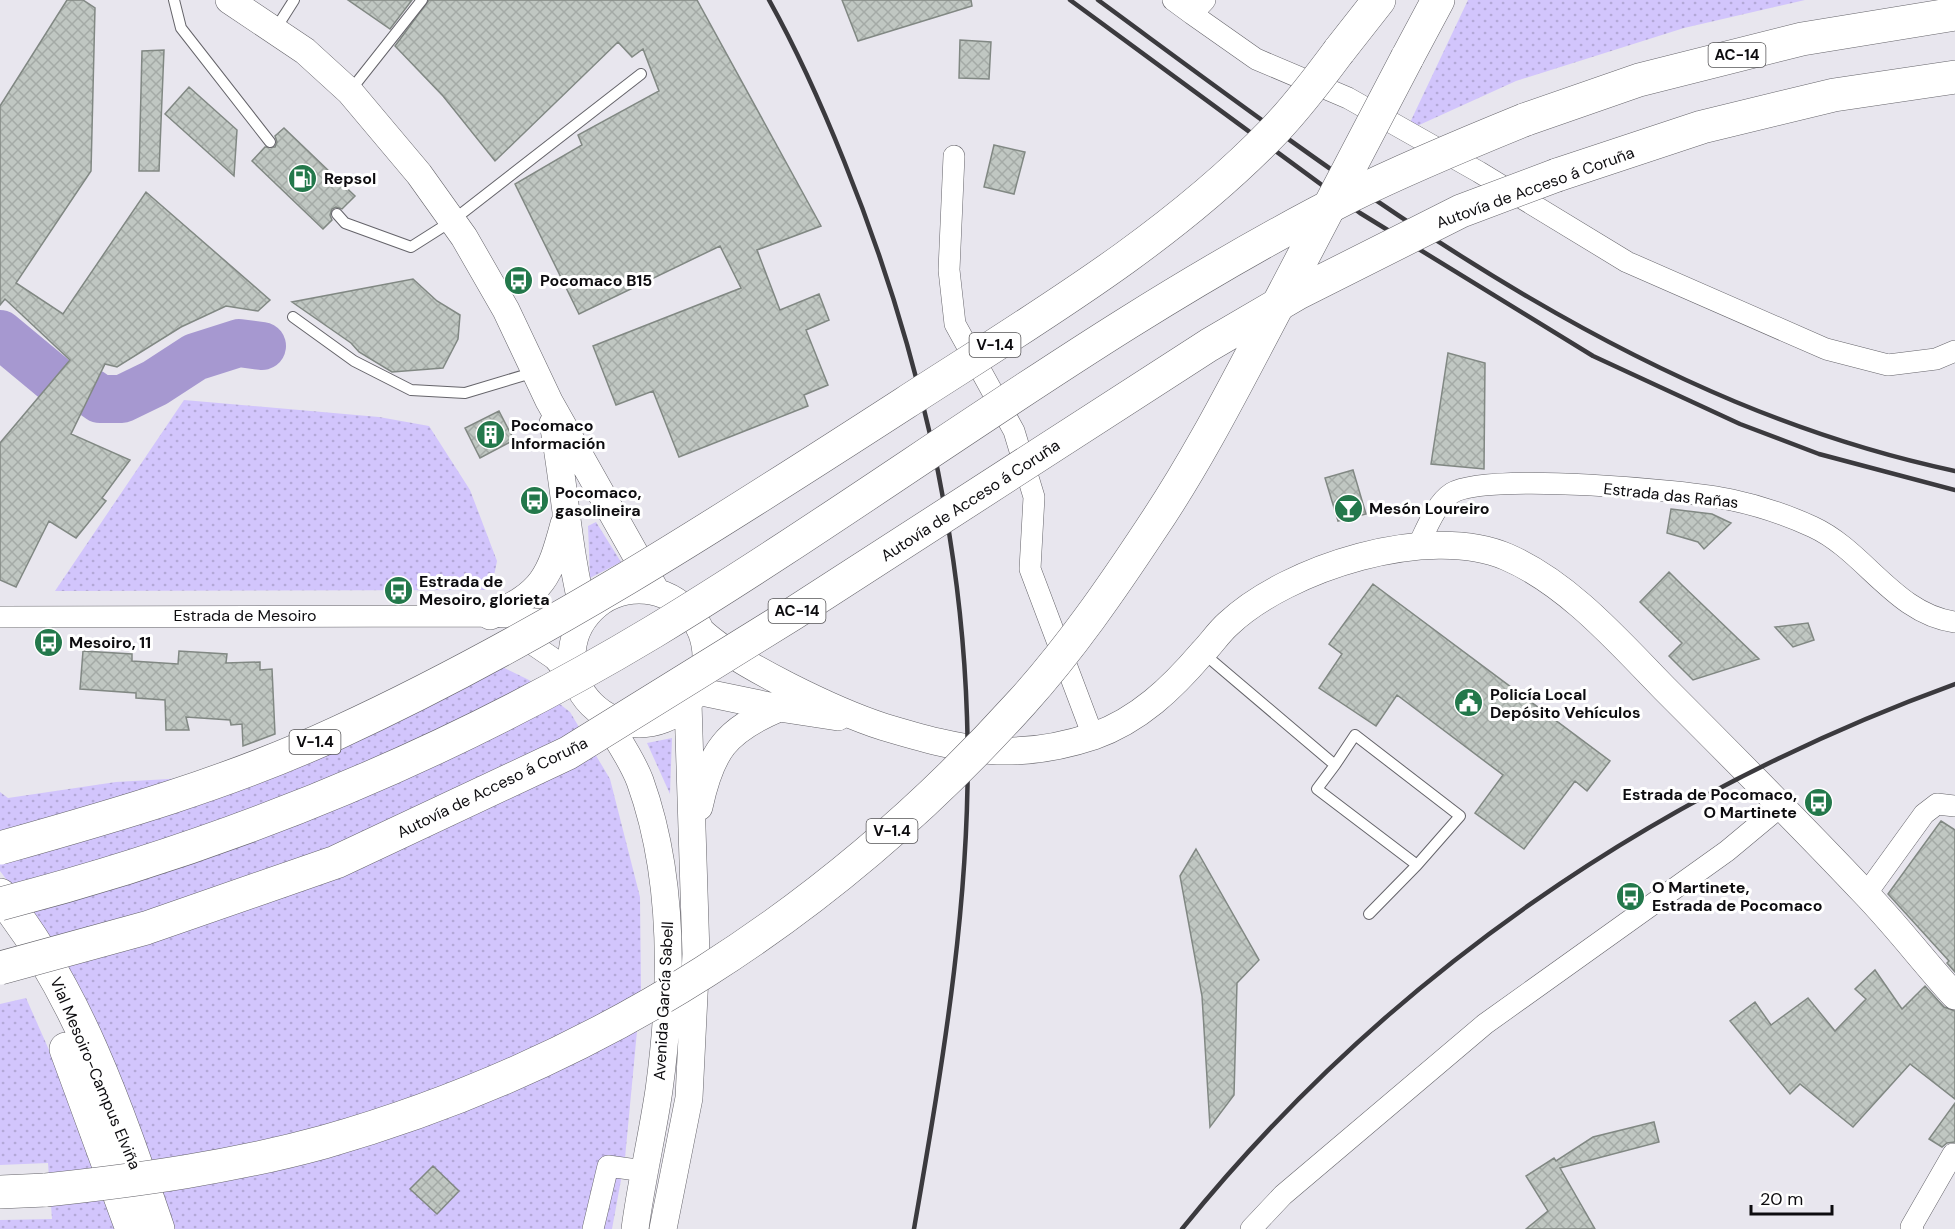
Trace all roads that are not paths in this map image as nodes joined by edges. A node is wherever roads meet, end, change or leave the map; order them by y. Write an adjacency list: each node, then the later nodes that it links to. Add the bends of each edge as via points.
1 (174, 0): 14 (lane, via 181,28)
2 (229, 0): 10 (street)
3 (294, 0): 10 (lane)
4 (422, 0): 13 (lane)
5 (1173, 0): 8 (street)
6 (1379, 0): 41 (main road, V-1.4, bridge, via 1274,132 1189,208 1133,251 821,458 611,589 456,676 333,735 209,785)
7 (1438, 0): 52 (main road, V-1.4, bridge, via 1215,424 1154,526 1025,698 953,775 888,836 802,906 714,967 616,1025 515,1074 419,1112 322,1142 233,1163 141,1180)
8 (1199, 7): 19 (street, via 1256,59 1348,98 1627,262 1826,349 1888,365 1936,359)
9 (1955, 14): 45 (main road, AC-14, bridge, via 1802,39 1639,80 1441,153 1350,196 1181,290 653,632 540,695 401,764 314,801 156,860)
10 (275, 30): 13 (street)
11 (641, 74): 17 (lane)
12 (1955, 76): 48 (main road, Autovía de Acceso á Coruña / AC-14, bridge, via 1834,95 1702,127 1461,211 1298,293 1209,345 794,613 568,753 336,862 146,928)
13 (350, 92): 17 (street, via 419,174)
14 (270, 142)
15 (954, 156): 36 (street, via 949,270 955,324 1014,431 1035,497 1030,569)
16 (337, 214): 17 (lane, via 345,223 411,247)
17 (452, 221): 20 (street, via 506,310)
18 (293, 317): 20 (lane, via 354,361 411,390 465,393)
19 (1955, 351)
20 (535, 372): 21 (street)
21 (549, 401): 22 (street); 24 (street)
22 (567, 514): 25 (street, via 547,575 529,597); 27 (street)
23 (1418, 546): 28 (street, Estrada das Rañas, via 1428,524 1450,494 1466,487 1546,485 1687,493 1757,506 1815,528 1854,554 1893,592 1926,613); 30 (street, via 1384,551 1296,580 1247,608 1225,626); 38 (street, via 1473,547 1506,556 1543,577 1634,658)
24 (656, 591): 27 (street, via 616,593); 29 (street, via 675,599 691,613)
25 (490, 616): 26 (street, Estrada de Mesoiro); 27 (street, Estrada de Mesoiro); 31 (street, via 554,659)
26 (0, 617)
27 (583, 618): 31 (street, via 572,655)
28 (1955, 622)
29 (701, 631): 32 (street, via 706,651 705,672); 35 (street, via 714,643 782,682)
30 (1203, 653): 36 (street, via 1164,695 1128,720); 37 (lane)
31 (581, 690): 34 (street)
32 (693, 697): 33 (street); 34 (street, via 674,715 647,723 619,721); 40 (street, Avenida García Sabell)
33 (779, 708): 35 (street); 40 (street, via 749,721 722,744 706,777)
34 (602, 713): 51 (street, Avenida García Sabell, via 639,778 660,845 667,909 665,1027 659,1090)
35 (862, 720): 36 (street, via 951,747 993,753)
36 (1093, 736)
37 (1335, 765): 42 (lane, via 1317,789); 42 (lane, via 1355,735 1460,816)
38 (1781, 806): 43 (street); 58 (street, via 1727,851 1485,1024 1283,1195)
39 (1955, 806): 43 (street, via 1937,804 1924,814)
40 (691, 843): 57 (street, Avenida García Sabell, via 696,954 689,1098)
41 (0, 848)
42 (1417, 865): 46 (lane)
43 (1866, 894): 49 (street)
44 (0, 895): 54 (main road, Vial Mesoiro-Campus Elviña, via 22,922 68,999 131,1149)
45 (0, 904)
46 (1369, 914)
47 (0, 929): 53 (main road, Vial Mesoiro-Campus Elviña, via 39,989 60,1034)
48 (0, 968)
49 (1955, 996)
50 (1953, 1154): 59 (street)
51 (644, 1171): 55 (street, via 608,1166); 56 (street, Avenida García Sabell)
52 (0, 1192)
53 (132, 1229)
54 (158, 1229)
55 (593, 1229)
56 (635, 1229)
57 (663, 1229)
58 (1251, 1229)
59 (1913, 1229)

